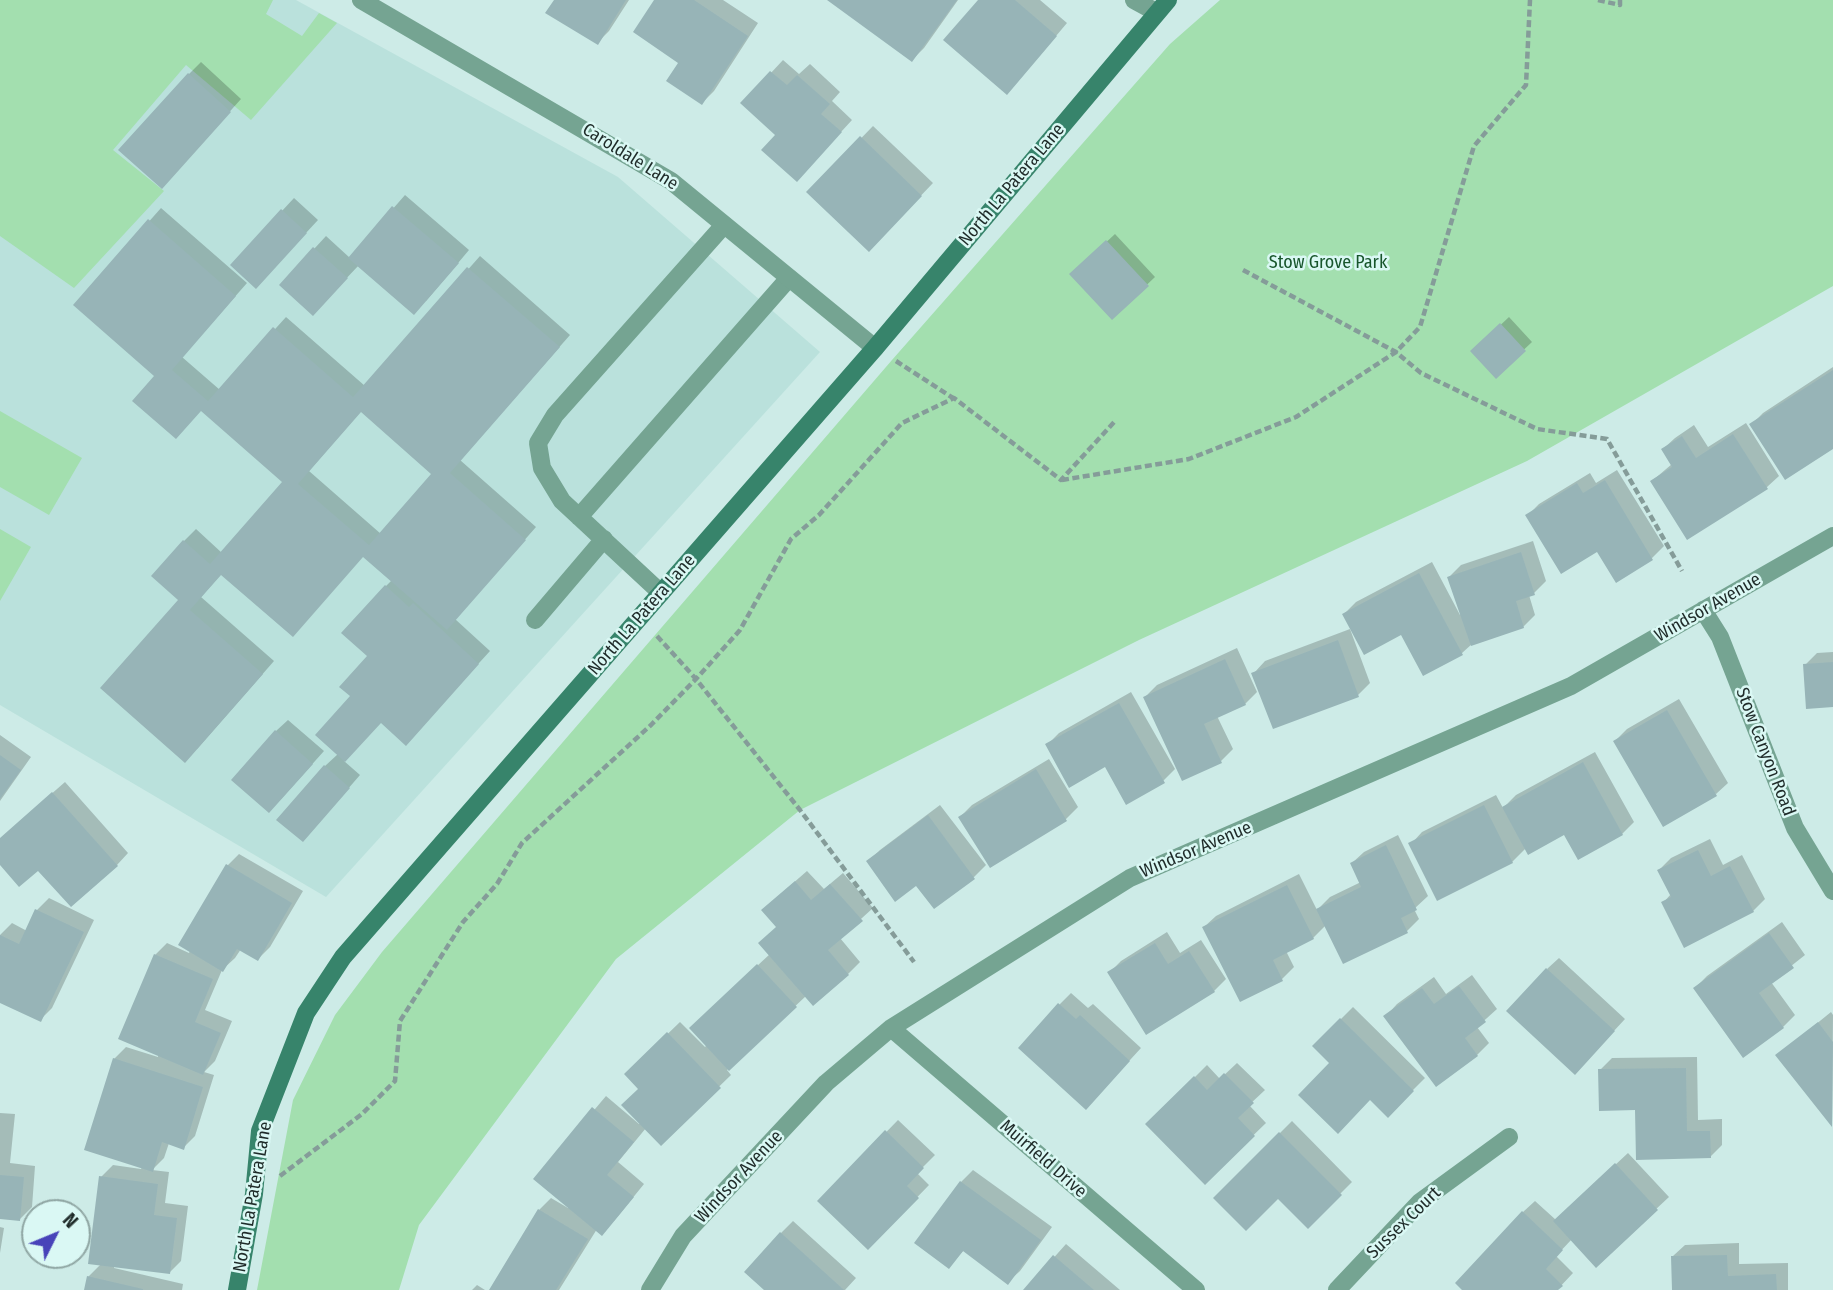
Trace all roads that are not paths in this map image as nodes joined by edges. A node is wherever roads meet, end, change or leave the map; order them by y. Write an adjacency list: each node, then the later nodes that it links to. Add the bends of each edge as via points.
1 (361, 0): 4 (street, Caroldale Lane, via 671,181)
2 (1134, 0): 3 (street)
3 (1162, 6): 6 (street, North La Patera Lane)
4 (724, 225): 5 (street, Caroldale Lane); 7 (street, via 555,415 538,443 542,468)
5 (789, 278): 6 (street, Caroldale Lane); 7 (street)
6 (875, 348): 10 (street, North La Patera Lane)
7 (579, 517): 9 (street)
8 (1833, 536): 11 (street, Windsor Avenue)
9 (604, 539): 10 (street); 12 (street)
10 (661, 593): 16 (street, North La Patera Lane, via 343,957 306,1013 260,1131)
11 (1703, 610): 13 (street, Stow Canyon Road, via 1720,637 1795,828); 14 (street, Windsor Avenue, via 1571,687 1129,878)
12 (535, 620)
13 (1833, 891)
14 (891, 1028): 17 (street, Windsor Avenue, via 826,1083 683,1236); 18 (street, Muirfield Drive)
15 (1509, 1137): 19 (street, Sussex Court, via 1420,1202)
16 (237, 1290)
17 (650, 1290)
18 (1196, 1290)
19 (1338, 1290)

